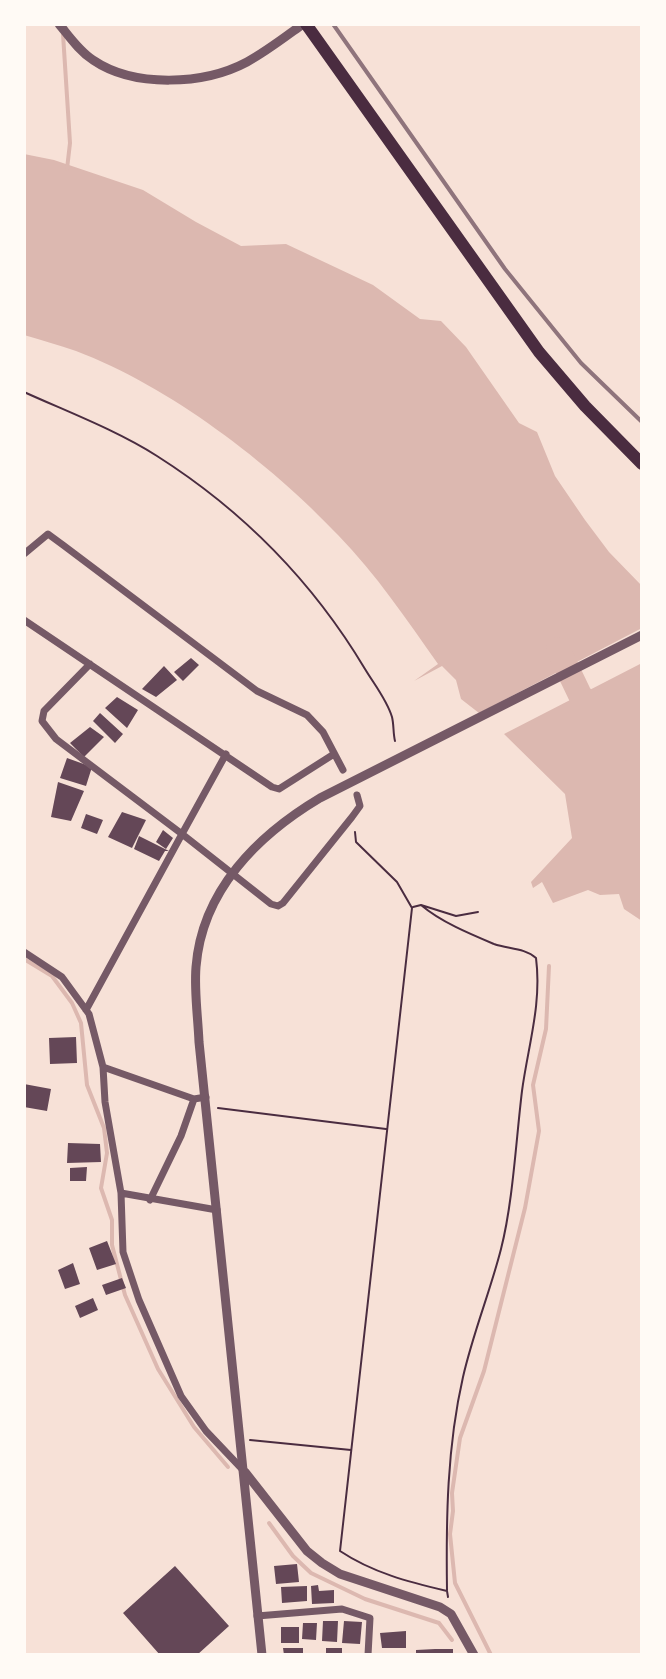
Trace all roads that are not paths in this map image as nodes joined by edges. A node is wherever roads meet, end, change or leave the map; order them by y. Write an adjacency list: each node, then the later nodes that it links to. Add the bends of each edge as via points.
1 (59, 24): 2 (street, via 90,59 110,70 168,79 208,76 244,64)
2 (304, 24): 3 (highway, via 539,352)
3 (642, 464)
4 (24, 554): 9 (street, via 48,534 257,691 307,715)
5 (24, 620): 7 (street)
6 (642, 635): 13 (street, via 287,818)
7 (90, 664): 8 (street); 12 (street, via 44,711 42,721 56,739)
8 (226, 754): 9 (street, via 279,789); 12 (street)
9 (334, 754): 10 (street)
10 (343, 770)
11 (357, 795): 13 (street, via 360,806 283,903 271,904)
12 (182, 834): 13 (street); 15 (street)
13 (232, 872): 17 (street, via 217,897 196,966)
14 (24, 952): 15 (street, via 62,977)
15 (86, 1010): 16 (street)
16 (103, 1067): 18 (street); 19 (street)
17 (206, 1097): 18 (street); 21 (street)
18 (194, 1099): 20 (street)
19 (121, 1193): 20 (street); 22 (street, via 123,1252 181,1396)
20 (150, 1200): 21 (street)
21 (217, 1210): 22 (street)
22 (245, 1472): 23 (street); 26 (street, via 322,1563 340,1574 440,1607 451,1614)
23 (257, 1616): 24 (street); 25 (street, via 342,1609 370,1618)
24 (262, 1655)
25 (368, 1655)
26 (474, 1655)

